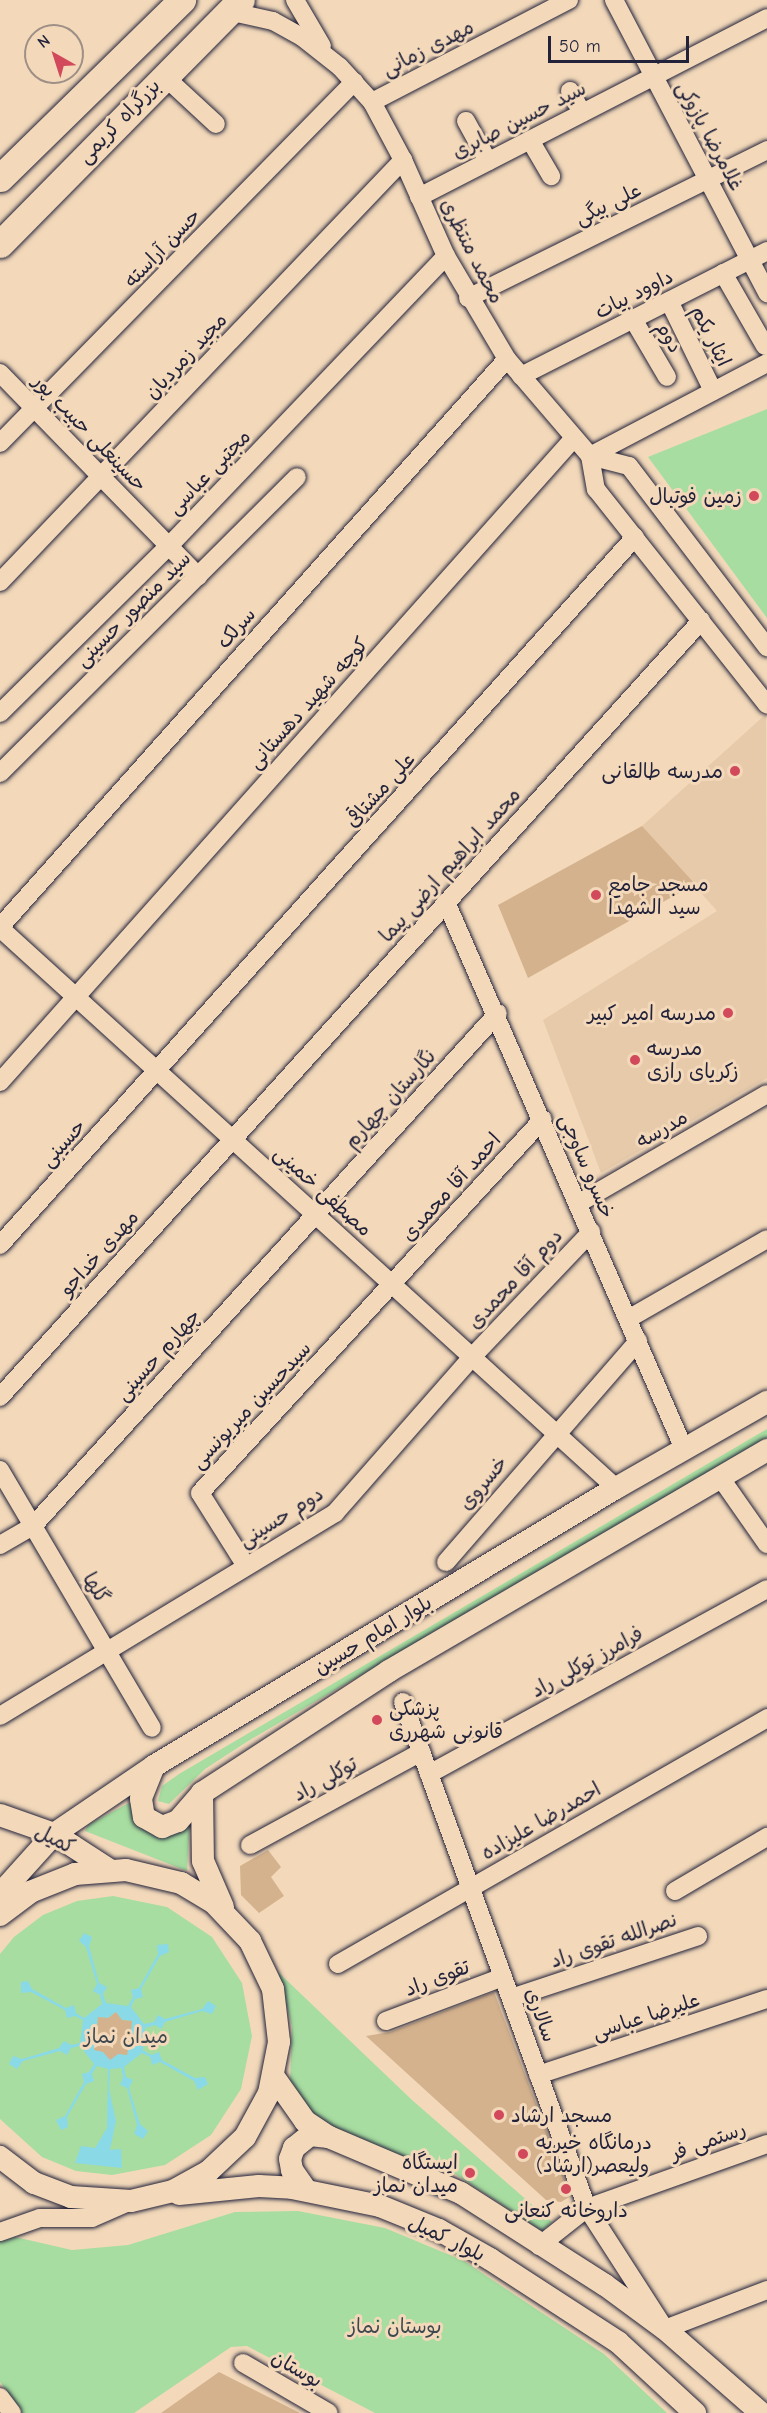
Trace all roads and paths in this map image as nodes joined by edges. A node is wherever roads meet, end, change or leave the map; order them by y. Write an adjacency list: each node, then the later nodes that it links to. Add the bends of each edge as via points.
1 (182, 0): 21 (highway)
2 (296, 0): 7 (street, محمد منتظری)
3 (569, 0): 12 (street, مهدی زمانی)
4 (614, 0): 9 (street, غلامرضا پازوکی)
5 (234, 6): 7 (street, محمد منتظری, via 273,21); 8 (highway, بزرگراه کریمی)
6 (767, 18): 9 (street, سید حسین صابری)
7 (329, 58): 10 (street, محمد منتظری)
8 (163, 75): 15 (street); 24 (highway, بزرگراه کریمی)
9 (654, 76): 13 (street, سید حسین صابری); 22 (street, غلامرضا پازوکی)
10 (354, 82): 12 (street, محمد منتظری); 39 (street, حسن آراسته)
11 (570, 91): 13 (street)
12 (372, 102): 18 (street, محمد منتظری)
13 (582, 113): 16 (street, سید حسین صابری)
14 (466, 121): 19 (street)
15 (216, 124)
16 (530, 140): 19 (street, سید حسین صابری); 20 (street)
17 (767, 150): 22 (street, علی بیگی)
18 (403, 160): 23 (street, محمد منتظری); 43 (street, مجید زمردیان)
19 (488, 161): 23 (street, سید حسین صابری)
20 (551, 176)
21 (0, 178)
22 (708, 180): 27 (street, غلامرضا پازوکی); 30 (street, علی بیگی)
23 (419, 197): 26 (street, محمد منتظری)
24 (0, 244)
25 (767, 251): 27 (street, داوود بیات)
26 (446, 256): 30 (street, محمد منتظری); 46 (street, مجتبی عباسی)
27 (750, 260): 28 (street, داوود بیات); 29 (street, غلامرضا پازوکی)
28 (723, 273): 31 (street, داوود بیات); 33 (street)
29 (767, 293)
30 (468, 298): 34 (street, محمد منتظری)
31 (669, 301): 32 (street, داوود بیات); 38 (street, ایثار یکم)
32 (633, 320): 36 (street, داوود بیات); 37 (street, دوم)
33 (766, 355): 38 (street)
34 (507, 359): 36 (street, محمد منتظری); 55 (street, سرلک)
35 (0, 373): 39 (street, حسینعلی حبیب پور)
36 (521, 376): 40 (street, محمد منتظری)
37 (668, 377)
38 (713, 391): 42 (street)
39 (36, 410): 41 (street, حسن آراسته); 43 (street, حسینعلی حبیب پور)
40 (573, 440): 42 (street, محمد منتظری); 56 (street, کوچه شهید دهستانی)
41 (0, 443)
42 (590, 456): 45 (street, via 597,489); 50 (street, محمد منتظری, via 628,466)
43 (102, 477): 46 (street, حسینعلی حبیب پور); 48 (street, مجید زمردیان)
44 (297, 477): 47 (street, سید منصور حسینی)
45 (635, 537): 49 (street); 58 (street, علی مشتاقی)
46 (169, 546): 47 (street, حسینعلی حبیب پور); 52 (street, مجتبی عباسی)
47 (198, 576): 53 (street, سید منصور حسینی)
48 (0, 582)
49 (700, 621): 51 (street); 54 (street, محمد ابراهیم ارضی پیما)
50 (767, 646)
51 (767, 705)
52 (0, 713)
53 (0, 773)
54 (446, 902): 57 (street, خسرو ساوجی); 62 (street, محمد ابراهیم ارضی پیما)
55 (0, 927): 56 (street, مصطفی خمینی)
56 (75, 997): 58 (street, مصطفی خمینی); 59 (street, کوچه شهید دهستانی)
57 (498, 1013): 61 (street, خسرو ساوجی); 64 (street, نگارستان چهارم)
58 (158, 1072): 62 (street, مصطفی خمینی); 67 (street, حسینی)
59 (0, 1082)
60 (767, 1094): 63 (street, مدرسه)
61 (543, 1119): 63 (street, خسرو ساوجی); 68 (street, احمد آقا محمدی)
62 (232, 1139): 64 (street, مصطفی خمینی); 72 (street, مهدی خداجو)
63 (579, 1203): 65 (street, خسرو ساوجی)
64 (315, 1215): 68 (street, مصطفی خمینی); 80 (street, چهارم حسینی)
65 (591, 1232): 69 (street, خسرو ساوجی); 71 (street, دوم آقا محمدی)
66 (767, 1239): 69 (street)
67 (0, 1245)
68 (393, 1286): 71 (street, مصطفی خمینی); 84 (street, سیدحسین میریونسی, via 200,1492)
69 (628, 1319): 70 (street, خسرو ساوجی)
70 (638, 1341): 74 (street, خسروی); 75 (street, خسرو ساوجی)
71 (472, 1358): 74 (street, مصطفی خمینی); 84 (street, دوم حسینی, via 335,1513)
72 (0, 1397)
73 (767, 1402): 75 (main road, بلوار امام حسین)
74 (555, 1433): 79 (street, مصطفی خمینی); 83 (street, خسروی)
75 (684, 1449): 79 (main road, بلوار امام حسین)
76 (767, 1450): 78 (main road, بلوار امام حسین)
77 (0, 1470): 80 (street, گلها)
78 (720, 1477): 81 (street); 94 (main road, بلوار امام حسین, via 389,1671)
79 (616, 1488): 92 (main road, بلوار امام حسین)
80 (33, 1526): 82 (street, چهارم حسینی); 86 (street, گلها)
81 (767, 1544)
82 (0, 1545)
83 (446, 1563)
84 (246, 1566): 86 (street, دوم حسینی)
85 (767, 1589): 93 (street, فرامرز توکلی راد)
86 (108, 1652): 88 (street, دوم حسینی); 90 (street, گلها)
87 (404, 1702): 91 (street, سالاری)
88 (0, 1716)
89 (767, 1718): 100 (street, احمدرضا علیزاده)
90 (152, 1728)
91 (421, 1752): 93 (street, سالاری); 98 (street, توکلی راد)
92 (154, 1766): 94 (main road, بلوار امام حسین, via 141,1799 144,1817 151,1823 162,1827 178,1821); 96 (main road, بلوار امام حسین)
93 (429, 1774): 100 (street, سالاری)
94 (202, 1793): 103 (main road, via 203,1861)
95 (0, 1815): 96 (main road, کمیل)
96 (54, 1834): 99 (main road, کمیل); 102 (main road, بلوار امام حسین)
97 (767, 1838): 101 (street)
98 (250, 1845)
99 (108, 1869): 103 (main road, via 163,1877 197,1892); 104 (main road, via 45,1884)
100 (470, 1887): 106 (street, احمدرضا علیزاده); 107 (street, سالاری)
101 (675, 1891)
102 (0, 1894)
103 (227, 1914): 112 (main road, via 255,1948 273,1989 279,2024)
104 (0, 1915)
105 (699, 1936): 108 (street, نصرالله تقوی راد)
106 (338, 1964)
107 (503, 1977): 108 (street, سالاری); 110 (street, تقوی راد)
108 (511, 1998): 111 (street, سالاری)
109 (767, 1999): 111 (street, علیرضا عباسی)
110 (386, 2021)
111 (538, 2075): 120 (street, سالاری)
112 (274, 2077): 113 (main road, بلوار کمیل, via 305,2121); 119 (main road, via 262,2108 234,2150 194,2181)
113 (329, 2137): 118 (main road, via 310,2134 294,2148 292,2170); 122 (main road, بلوار کمیل, via 461,2193)
114 (767, 2144): 120 (street, رستمی فر)
115 (0, 2157): 117 (main road)
116 (0, 2176): 117 (main road)
117 (34, 2183): 119 (main road, via 72,2197)
118 (306, 2190): 119 (main road, بلوار کمیل, via 259,2186); 127 (main road, بلوار کمیل, via 380,2206 439,2230 490,2259 618,2342)
119 (141, 2199): 121 (street, via 92,2217 40,2218)
120 (587, 2208): 122 (street, رستمی فر); 124 (street, سالاری)
121 (0, 2232)
122 (539, 2246): 124 (main road, بلوار کمیل)
123 (767, 2290): 124 (street)
124 (666, 2329): 128 (main road, بلوار کمیل)
125 (243, 2363): 126 (street, بوستان)
126 (329, 2413)
127 (696, 2413)
128 (761, 2413)

